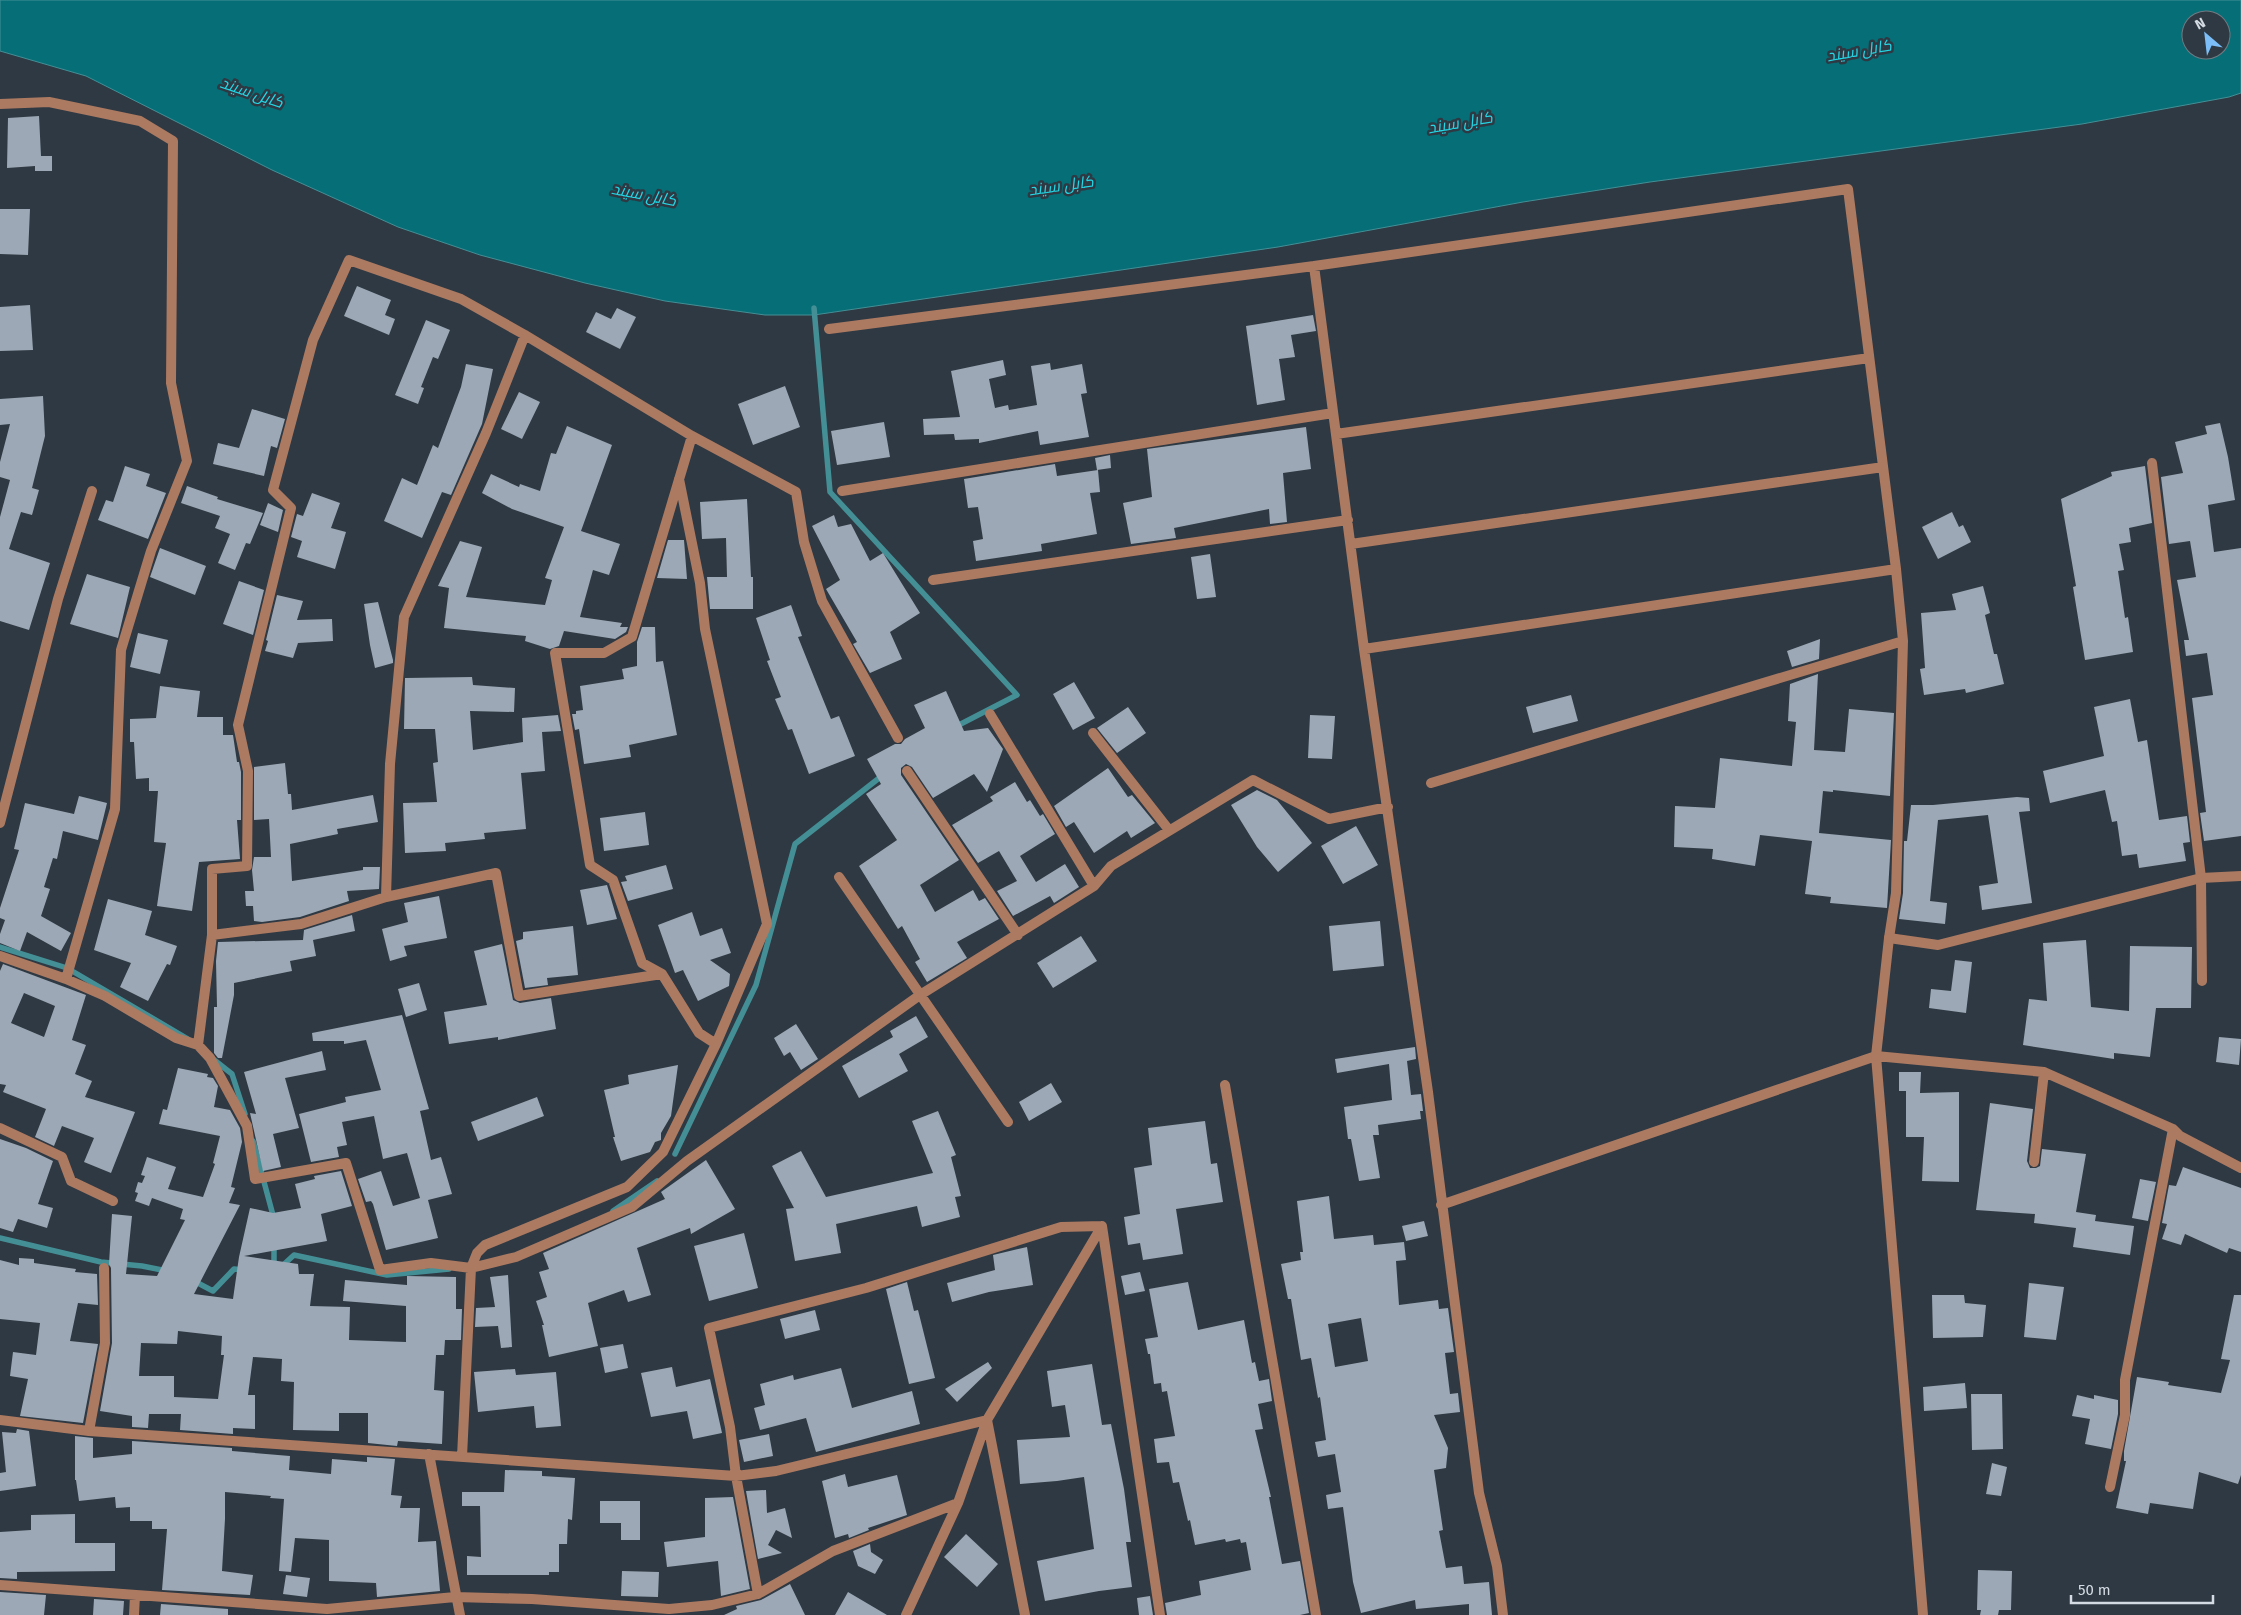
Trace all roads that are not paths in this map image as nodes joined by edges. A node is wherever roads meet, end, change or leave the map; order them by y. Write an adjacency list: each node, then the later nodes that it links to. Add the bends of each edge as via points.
1 (0, 104): 38 (street, via 49,102 140,121 173,141 172,383 187,461 151,551 121,650 115,809)
2 (1314, 266): 3 (street); 5 (street, via 1848,189); 6 (street)
3 (828, 329)
4 (525, 335): 8 (street); 32 (street, via 486,433 404,617 390,764); 33 (street, via 461,299 349,260 313,340 273,490 291,508 238,726 248,771 247,866 212,869)
5 (1869, 358): 7 (street); 10 (street)
6 (1334, 413): 7 (street); 13 (street)
7 (1336, 434): 14 (street)
8 (692, 436): 11 (street); 22 (street, via 796,492 804,542 822,601)
9 (2152, 463): 30 (street)
10 (1883, 467): 15 (street); 16 (street)
11 (679, 479): 37 (street, via 632,637 604,653 555,653 590,865 613,880 642,963); 41 (street, via 706,630 767,924)
12 (92, 491): 26 (street, via 58,598)
13 (842, 491)
14 (1348, 520): 15 (street); 17 (street)
15 (1351, 544): 19 (street)
16 (1896, 569): 18 (street); 19 (street)
17 (932, 580)
18 (1903, 641): 24 (street); 35 (street, via 1896,893)
19 (1364, 649): 25 (street)
20 (990, 714): 31 (street)
21 (1093, 732): 27 (street)
22 (898, 738)
23 (907, 771): 34 (street)
24 (1431, 783)
25 (1388, 807): 27 (street, via 1329,819 1253,780); 52 (street)
26 (0, 823)
27 (1169, 830): 31 (street, via 1111,866)
28 (2241, 876): 30 (street)
29 (839, 877): 40 (street)
30 (2201, 878): 35 (street, via 1938,945); 39 (street)
31 (1094, 886): 34 (street)
32 (386, 897): 33 (street, via 301,924); 37 (street, via 496,873 519,996)
33 (212, 935): 42 (street)
34 (1018, 935): 40 (street)
35 (1889, 938): 43 (street)
36 (0, 956): 38 (street)
37 (662, 974): 41 (street, via 699,1033)
38 (66, 979): 42 (street, via 105,996 176,1038)
39 (2202, 981)
40 (920, 995): 46 (street); 55 (street, via 687,1161 632,1207 516,1257)
41 (716, 1044): 55 (street, via 663,1152 627,1187 485,1246 477,1253)
42 (198, 1045): 55 (street, via 210,1058 246,1126 255,1179 346,1163 380,1270 431,1263)
43 (1876, 1056): 44 (street); 52 (street); 75 (street)
44 (2044, 1072): 48 (street); 49 (street)
45 (1225, 1085): 73 (street)
46 (1008, 1122)
47 (0, 1128): 51 (street, via 62,1157 71,1181)
48 (2173, 1129): 50 (street, via 2180,1136); 62 (street, via 2125,1380 2124,1415)
49 (2034, 1162)
50 (2241, 1168)
51 (114, 1201)
52 (1442, 1205): 74 (street, via 1479,1493 1498,1566)
53 (1102, 1226): 57 (street); 61 (street, via 1060,1227 866,1288 710,1328); 72 (street)
54 (104, 1268): 58 (street, via 105,1343)
55 (471, 1268): 60 (street)
56 (0, 1420): 58 (street)
57 (987, 1420): 61 (street, via 776,1471); 63 (street); 71 (street)
58 (89, 1431): 59 (street)
59 (429, 1454): 60 (street); 67 (street)
60 (462, 1457): 61 (street)
61 (736, 1476): 65 (street)
62 (2110, 1486)
63 (958, 1503): 65 (street, via 833,1551); 70 (street)
64 (0, 1585): 66 (street)
65 (758, 1594): 67 (street, via 712,1605 669,1608)
66 (135, 1596): 67 (street, via 327,1609); 68 (street)
67 (455, 1597): 69 (street)
68 (134, 1615)
69 (460, 1615)
70 (906, 1615)
71 (1025, 1615)
72 (1160, 1615)
73 (1316, 1615)
74 (1503, 1615)
75 (1923, 1615)

